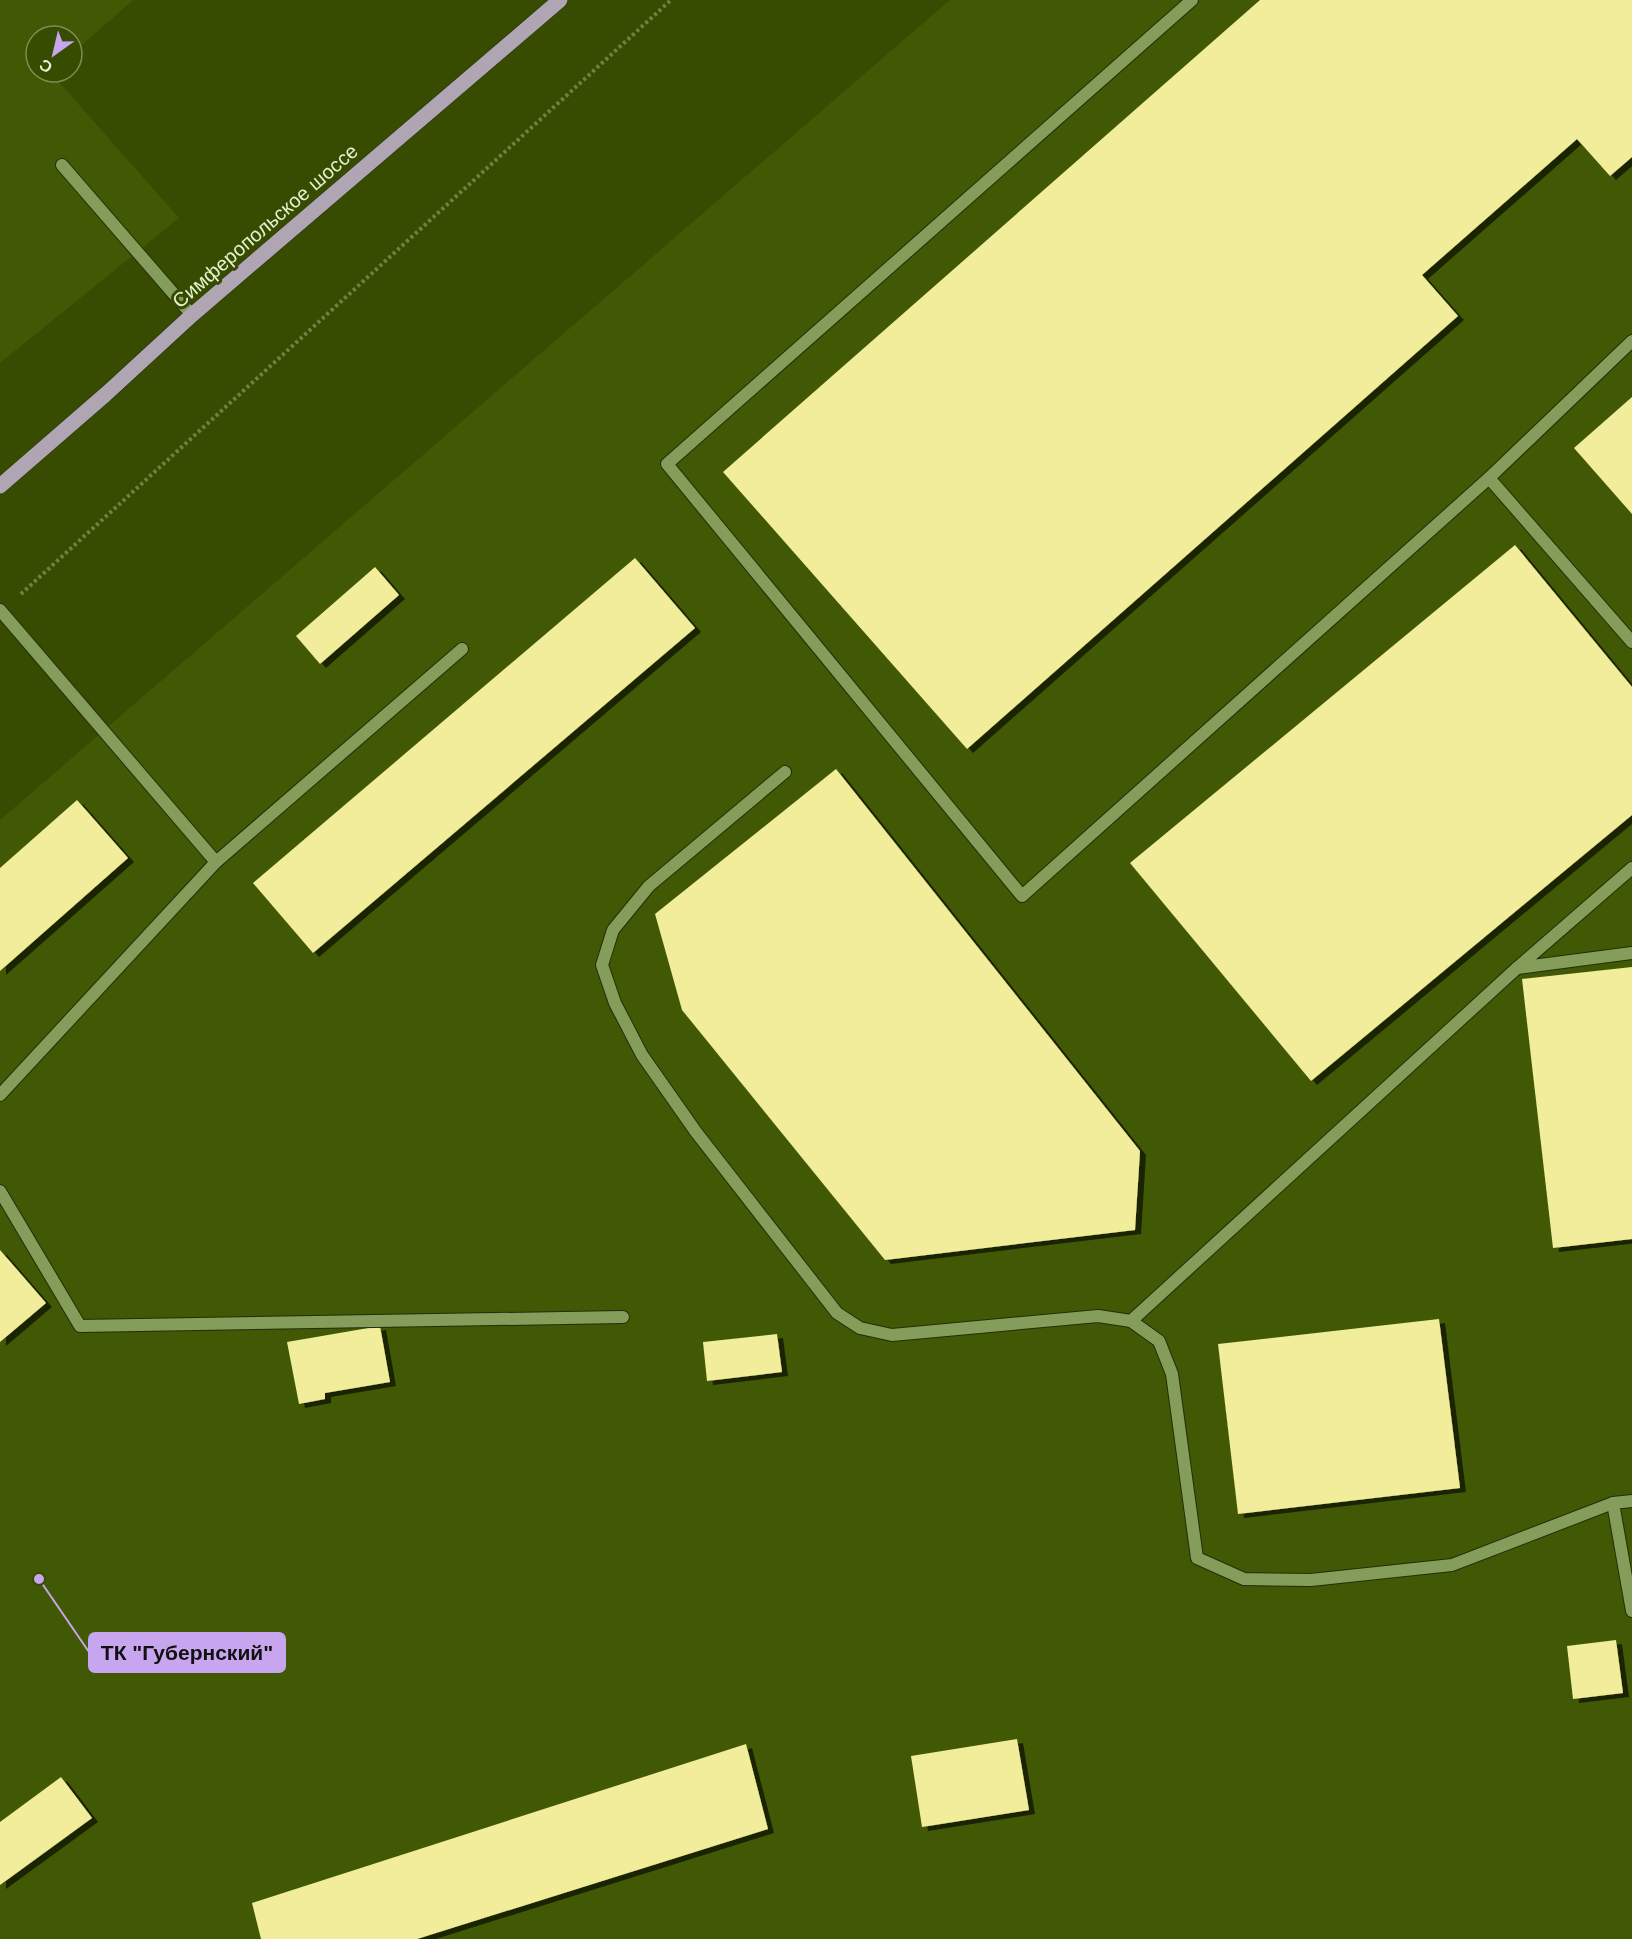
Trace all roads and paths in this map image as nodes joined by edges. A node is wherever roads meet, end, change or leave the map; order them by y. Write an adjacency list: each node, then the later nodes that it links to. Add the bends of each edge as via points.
1 (560, 0): 5 (main road, Симферопольское шоссе)
2 (671, 0): 9 (path)
3 (1192, 0): 7 (lane, via 667,464 1022,896)
4 (62, 165): 5 (lane)
5 (192, 315): 8 (main road, Симферопольское шоссе)
6 (1632, 341): 7 (lane)
7 (1489, 478): 10 (lane)
8 (0, 486)
9 (1, 611): 13 (lane)
10 (1632, 642)
11 (462, 650): 13 (lane)
12 (785, 772): 20 (lane, via 649,886 613,930 602,965 615,1003 642,1055 696,1132 837,1312 860,1328 892,1335 1098,1316)
13 (216, 862): 17 (lane)
14 (1632, 868): 16 (lane)
15 (1632, 953): 16 (lane)
16 (1517, 968): 20 (lane)
17 (0, 1095)
18 (0, 1191): 19 (lane, via 80,1326)
19 (623, 1317)
20 (1131, 1321): 22 (lane, via 1159,1341 1172,1374 1197,1558 1244,1579 1311,1580 1452,1565)
21 (1632, 1501): 22 (lane)
22 (1613, 1503): 23 (lane)
23 (1632, 1611)

